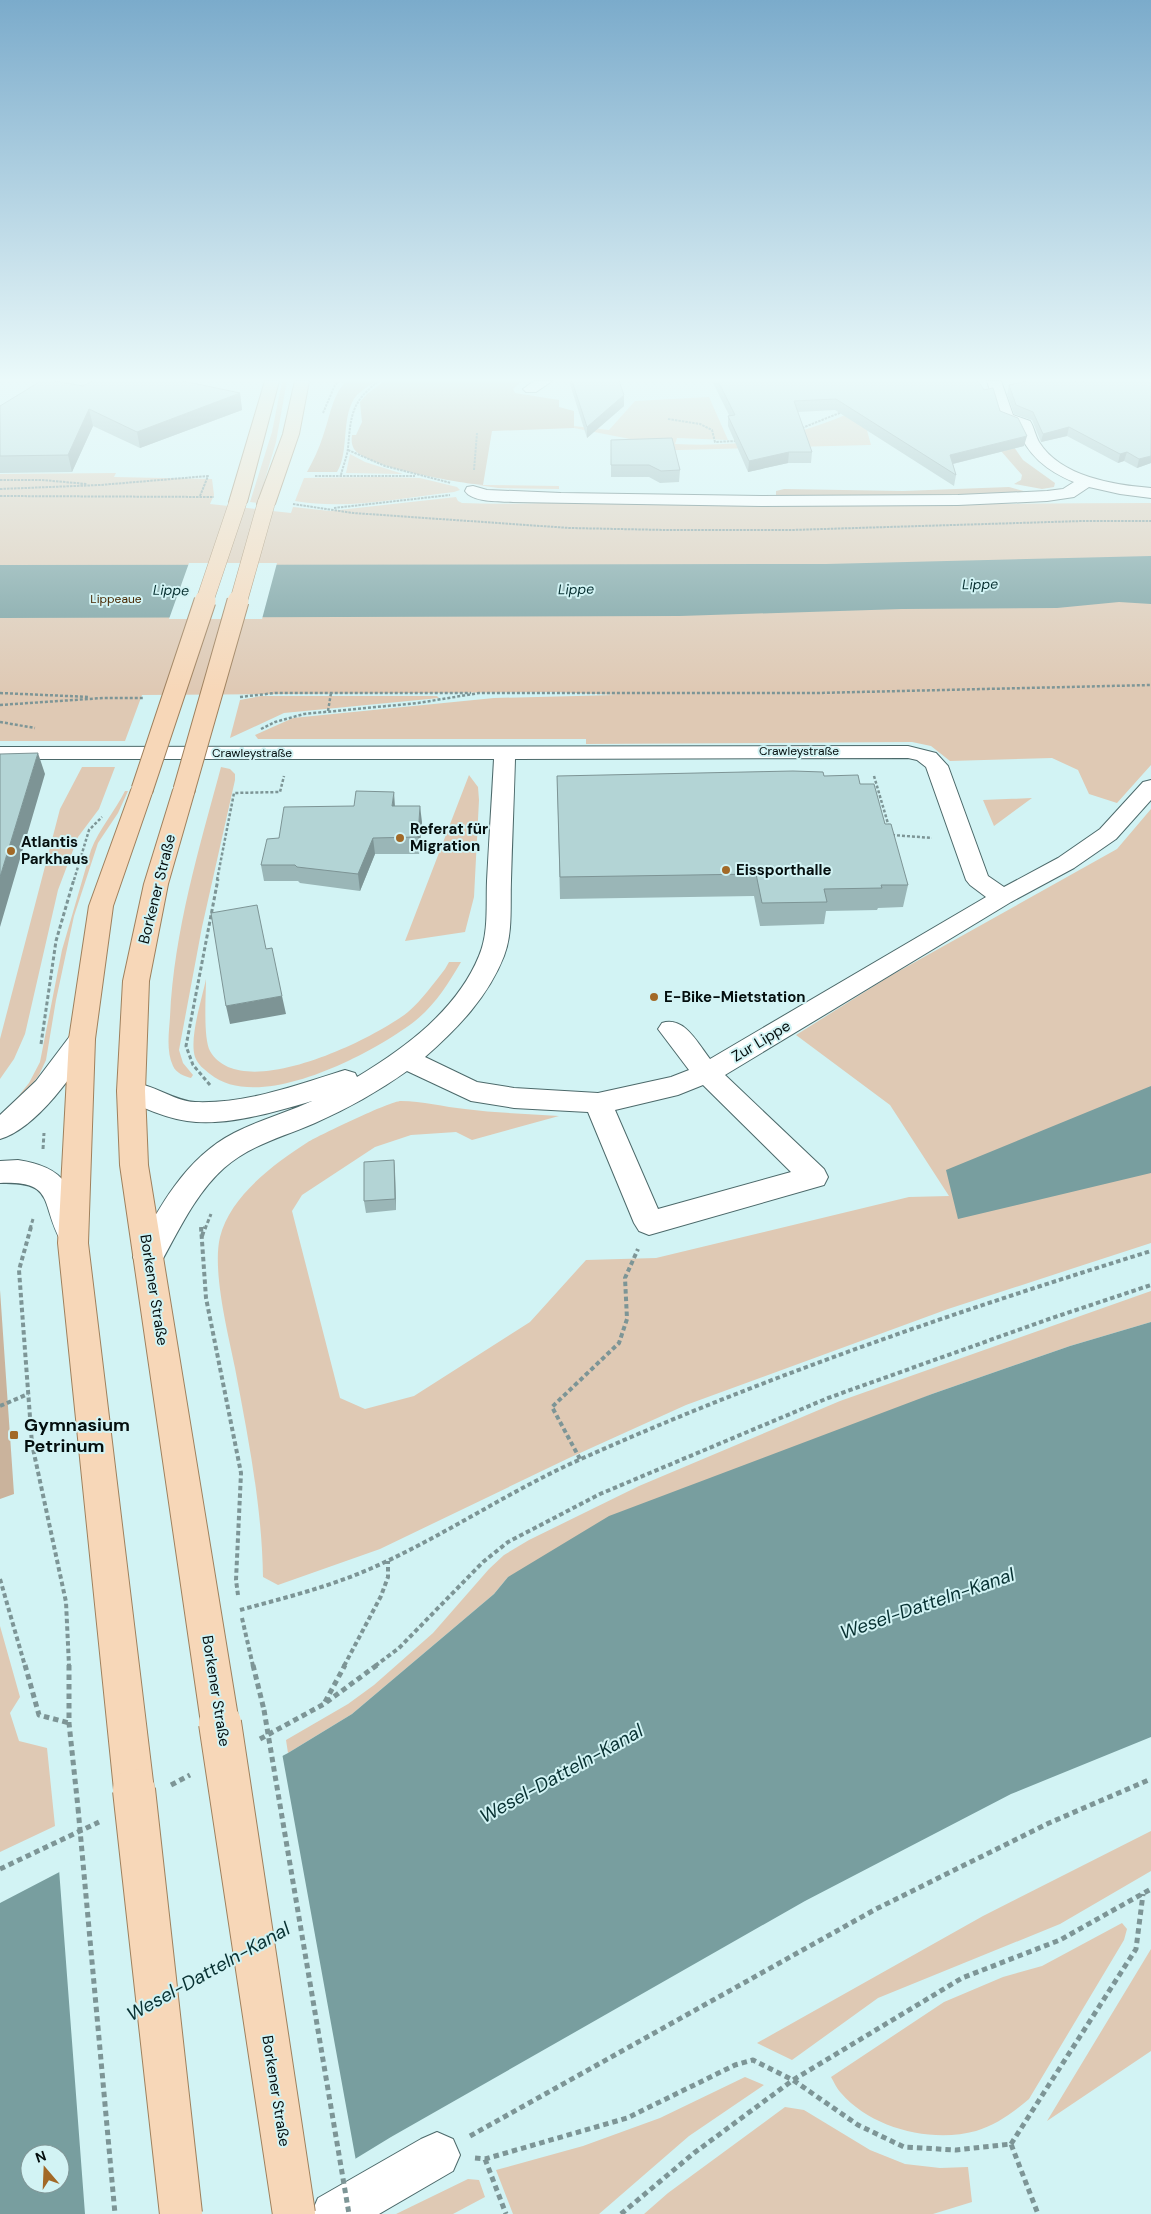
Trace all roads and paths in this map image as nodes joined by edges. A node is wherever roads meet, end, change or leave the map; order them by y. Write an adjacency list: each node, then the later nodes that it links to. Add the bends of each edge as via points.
1 (92, 484): 10 (path)
2 (108, 484): 10 (path)
3 (205, 484): 15 (path)
4 (234, 484): 16 (main road)
5 (279, 484): 17 (main road, Borkener Straße)
6 (450, 484): 12 (path)
7 (473, 484): 12 (path)
8 (1083, 484): 12 (street, via 1068,492 1047,496 958,500 513,498)
9 (1096, 484): 13 (street)
10 (100, 485): 11 (path)
11 (0, 488)
12 (473, 491): 17 (path, via 331,508)
13 (1151, 493)
14 (0, 496): 15 (path)
15 (200, 496): 16 (path)
16 (229, 500): 36 (main road, bridge, via 142,790 101,906)
17 (275, 503): 39 (main road, Borkener Straße, bridge, via 156,884 136,981)
18 (1151, 685): 20 (path, via 818,693)
19 (331, 693): 20 (path); 22 (path); 26 (path)
20 (479, 693): 26 (path, via 432,702)
21 (0, 694): 23 (path)
22 (240, 697)
23 (103, 698): 24 (path); 25 (path)
24 (149, 698)
25 (0, 705)
26 (328, 712): 27 (path, via 290,716)
27 (259, 730)
28 (505, 752): 29 (street, Crawleystraße); 33 (street, Crawleystraße, via 908,752 925,755 937,766); 37 (street, via 497,921 492,954 471,996 440,1031)
29 (0, 753)
30 (285, 773): 40 (path, via 280,792 234,793 186,1046 193,1065 214,1090)
31 (873, 774): 33 (path, via 892,836)
32 (1151, 786): 34 (street, Zur Lippe, via 1108,834 1066,863)
33 (962, 840): 34 (street, Crawleystraße, via 978,880)
34 (1003, 897): 38 (street, Zur Lippe)
35 (671, 1029): 38 (street)
36 (82, 1039): 42 (street, via 44,1090 14,1120); 46 (main road)
37 (404, 1058): 40 (street, via 294,1098 251,1108 205,1112); 41 (street, Zur Lippe, via 471,1091 514,1098); 44 (street, via 357,1091 304,1116 253,1134 225,1152)
38 (708, 1073): 41 (street, Zur Lippe, via 678,1084); 45 (street, via 814,1177)
39 (131, 1091): 40 (street, via 156,1102); 48 (main road, Borkener Straße, via 134,1164)
40 (183, 1098)
41 (598, 1103): 45 (street)
42 (0, 1128)
43 (0, 1172): 46 (street, via 42,1176 51,1182 61,1196)
44 (194, 1182): 48 (street); 55 (path, via 206,1298 241,1474 236,1580)
45 (649, 1223): 52 (path, via 625,1278 628,1318 619,1343 552,1407)
46 (73, 1243): 61 (main road)
47 (1151, 1251): 52 (path, via 1023,1290 764,1384)
48 (148, 1257): 58 (main road, Borkener Straße)
49 (1151, 1285): 56 (path, via 828,1398 600,1494 508,1542 399,1648)
50 (28, 1394): 51 (path)
51 (0, 1406)
52 (580, 1459): 53 (path)
53 (388, 1561): 55 (path, via 326,1587); 56 (path, via 388,1577 380,1596)
54 (0, 1579): 57 (path, via 39,1715)
55 (240, 1610): 75 (path, bridge, via 264,1710)
56 (324, 1704): 58 (path)
57 (69, 1724)
58 (238, 1732): 73 (main road, Borkener Straße, bridge)
59 (195, 1772): 61 (path)
60 (1151, 1779): 69 (path, via 1049,1823 876,1909)
61 (152, 1788): 72 (main road, bridge)
62 (78, 1808): 71 (path, bridge)
63 (102, 1821): 64 (path)
64 (0, 1869)
65 (1151, 1889): 66 (path)
66 (1143, 1894): 67 (path, via 1060,1940 962,1978); 68 (path, via 1136,1948)
67 (793, 2080): 68 (path, via 858,2124 904,2147 956,2150); 70 (path, via 753,2060 735,2065 626,2118); 77 (path, via 694,2153)
68 (1011, 2144): 78 (path)
69 (437, 2154): 70 (path); 74 (street)
70 (485, 2159): 76 (path)
71 (115, 2214)
72 (181, 2214)
73 (294, 2214)
74 (334, 2214)
75 (349, 2214)
76 (506, 2214)
77 (621, 2214)
78 (1038, 2214)

